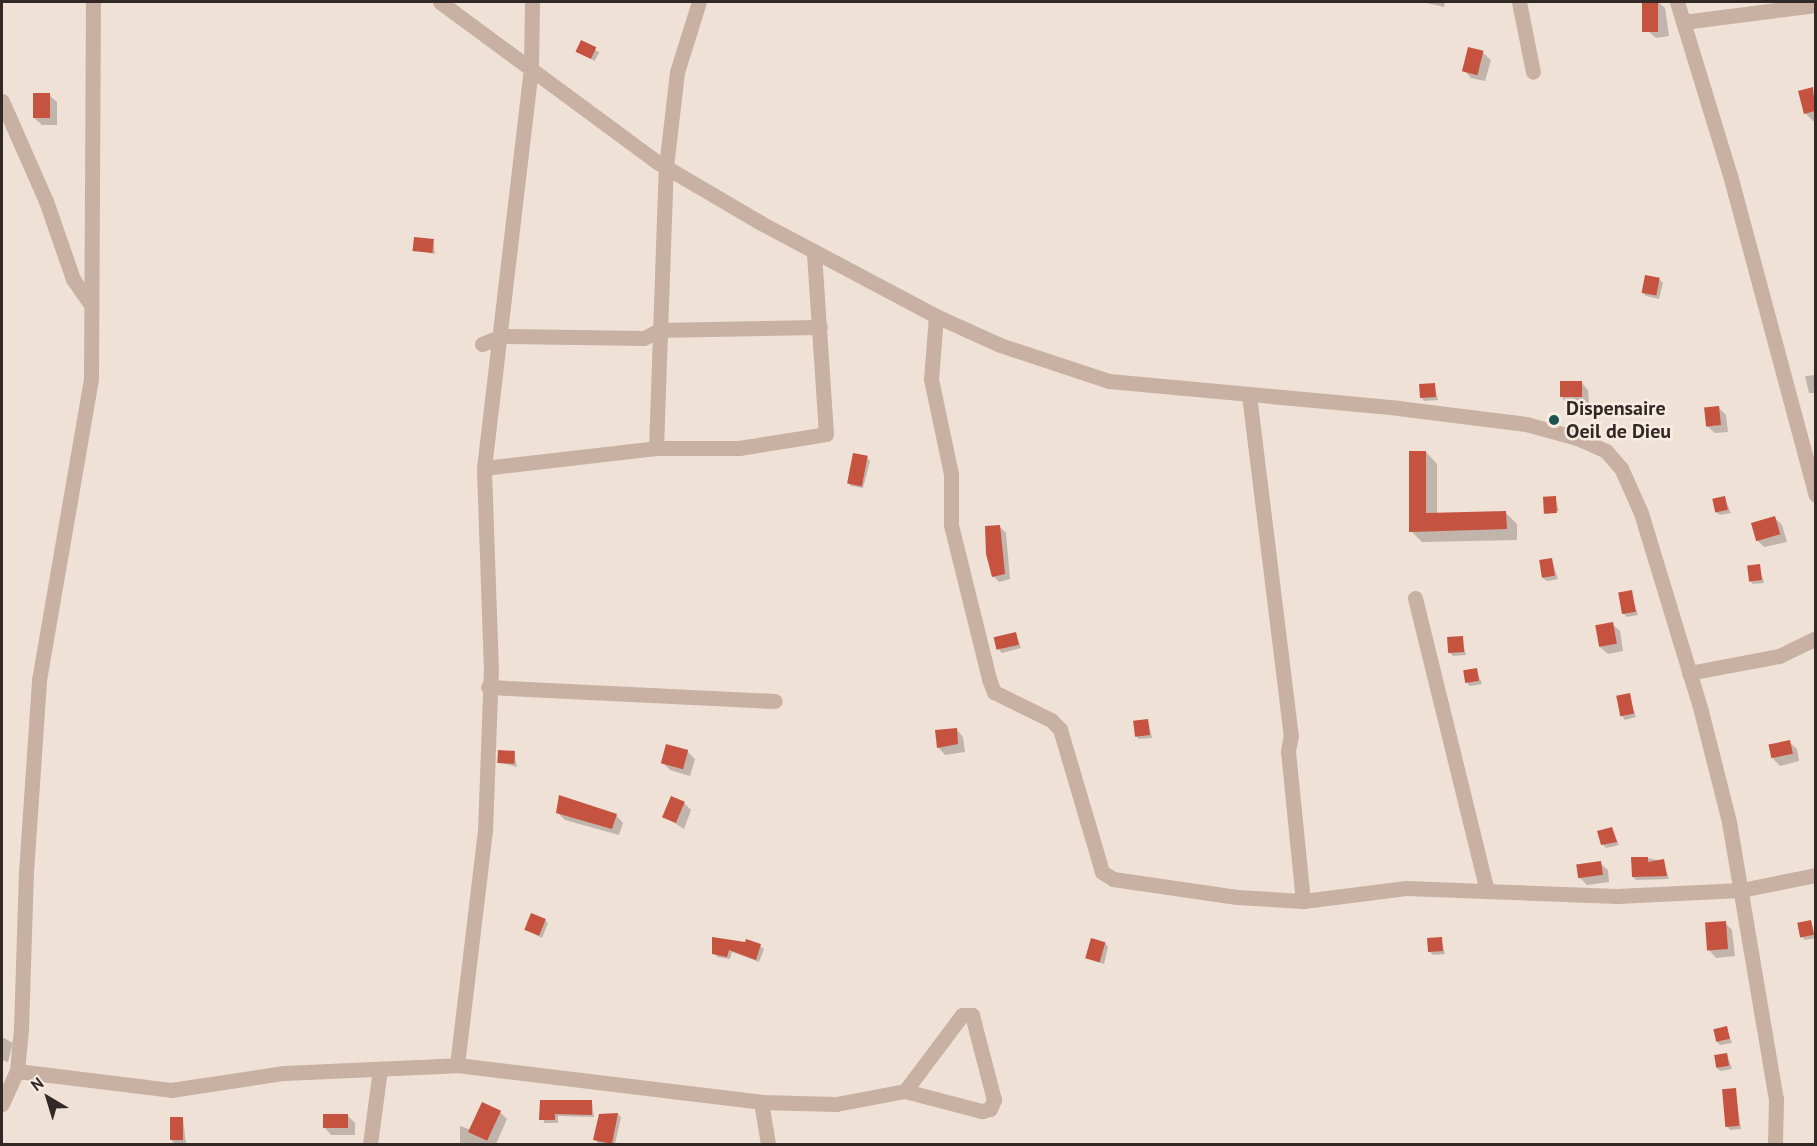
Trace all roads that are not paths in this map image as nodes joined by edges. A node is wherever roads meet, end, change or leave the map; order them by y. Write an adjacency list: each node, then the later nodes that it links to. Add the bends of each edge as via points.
1 (93, 2): 14 (street, via 94,196)
2 (440, 2): 9 (street)
3 (532, 2): 9 (street)
4 (699, 2): 12 (street, via 677,72)
5 (1519, 2): 10 (street)
6 (1677, 2): 8 (street)
7 (1815, 5): 8 (street)
8 (1683, 22): 23 (street, via 1730,175)
9 (531, 68): 12 (street); 18 (street)
10 (1533, 72)
11 (2, 101): 14 (street, via 46,201 73,279)
12 (666, 167): 13 (street); 17 (street)
13 (814, 251): 15 (street); 16 (street)
14 (89, 302): 35 (street, via 90,379 39,680)
15 (936, 316): 20 (street, via 1000,345 1109,381); 32 (street, via 931,379 951,474 951,525 989,679 994,692 1051,720 1060,729 1102,872 1113,879)
16 (820, 327): 17 (street); 21 (street, via 826,434 739,448)
17 (659, 330): 18 (street, via 644,338); 21 (street)
18 (502, 336): 19 (street); 22 (street)
19 (482, 344)
20 (1249, 395): 26 (street, via 1526,424 1577,438 1606,451 1621,468 1641,513); 32 (street, via 1290,723 1288,751)
21 (656, 448): 22 (street)
22 (484, 468): 27 (street, via 491,672)
23 (1815, 495)
24 (1415, 598): 31 (street)
25 (1815, 638): 26 (street, via 1779,656)
26 (1689, 673): 30 (street, via 1729,822)
27 (488, 687): 28 (street); 33 (street, via 485,831)
28 (775, 701)
29 (1815, 875): 30 (street)
30 (1741, 890): 31 (street, via 1617,896); 41 (street, via 1776,1099)
31 (1487, 891): 32 (street, via 1406,888)
32 (1303, 901)
33 (458, 1065): 34 (street); 37 (street)
34 (380, 1069): 35 (street, via 284,1073 171,1090); 39 (street)
35 (16, 1071): 38 (street)
36 (904, 1091): 36 (street, via 962,1015 972,1015 994,1100 990,1109 982,1111); 37 (street, via 836,1104)
37 (761, 1102): 40 (street)
38 (2, 1104)
39 (370, 1144)
40 (768, 1144)
41 (1775, 1144)

